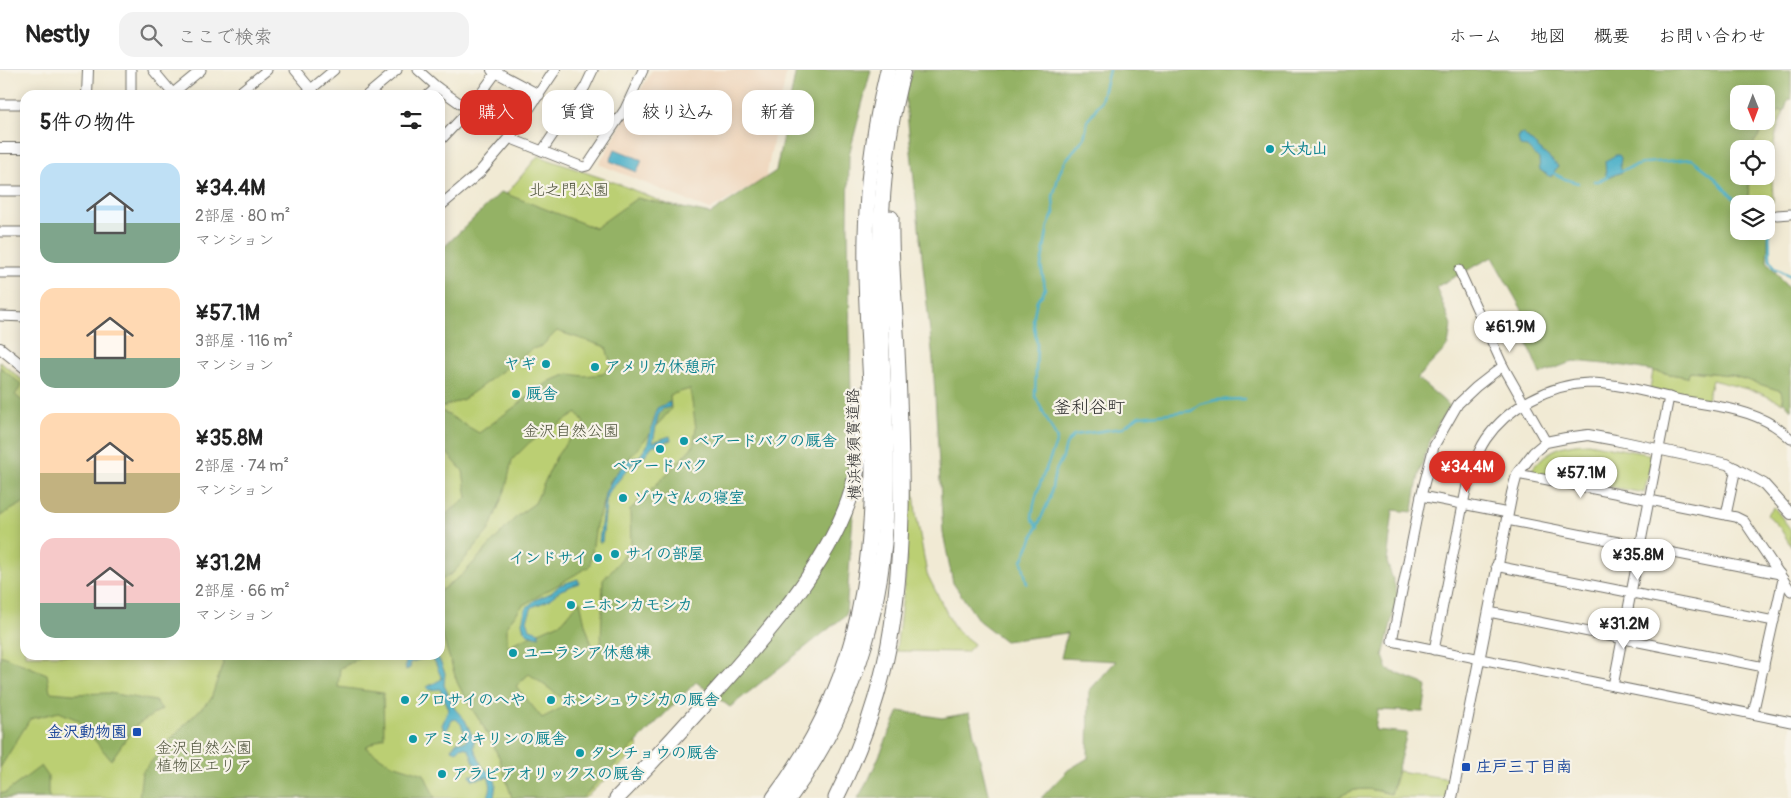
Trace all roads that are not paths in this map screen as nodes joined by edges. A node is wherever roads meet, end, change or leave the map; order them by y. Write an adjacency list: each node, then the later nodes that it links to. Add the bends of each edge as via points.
1 (88, 70): 17 (street)
2 (132, 70): 18 (street)
3 (153, 70): 19 (street)
4 (201, 70): 20 (street)
5 (267, 70): 21 (street)
6 (295, 70): 22 (street)
7 (334, 70): 23 (street)
8 (397, 70): 24 (street)
9 (418, 70): 16 (street)
10 (555, 70): 29 (street)
11 (593, 70): 39 (street)
12 (643, 70): 39 (street, via 625,109 587,166)
13 (888, 70): 36 (highway, 横浜横須賀道路)
14 (496, 71): 27 (street); 29 (street)
15 (902, 76): 75 (highway, 横浜横須賀道路, via 886,158 880,247 886,460 884,542 875,602); 87 (highway, via 891,220 901,474 896,595 890,641 876,698)
16 (437, 87): 25 (street); 26 (street)
17 (87, 90)
18 (131, 90)
19 (170, 90)
20 (178, 90)
21 (242, 90)
22 (312, 90)
23 (316, 90)
24 (373, 90)
25 (434, 90)
26 (441, 90)
27 (483, 90)
28 (445, 93): 32 (street)
29 (539, 96): 35 (street)
30 (0, 104): 31 (street)
31 (20, 104)
32 (460, 104)
33 (460, 120): 34 (street)
34 (445, 136)
35 (509, 138): 39 (street); 42 (street, via 479,173)
36 (873, 147): 75 (highway, 横浜横須賀道路, via 866,212 872,502); 84 (highway, via 860,227 861,430 850,499 828,546 758,644)
37 (0, 148): 38 (street)
38 (20, 148)
39 (542, 151)
40 (0, 191): 41 (street)
41 (20, 191)
42 (445, 202)
43 (1791, 214): 44 (street)
44 (1777, 215)
45 (0, 232): 46 (street)
46 (20, 232)
47 (1459, 270): 54 (street)
48 (0, 272): 49 (street)
49 (20, 273)
50 (0, 316): 51 (street)
51 (20, 317)
52 (0, 348): 53 (street)
53 (20, 364)
54 (1503, 366): 56 (street); 62 (street, via 1458,404 1434,446)
55 (1669, 397): 56 (street, via 1590,383 1551,390); 57 (street, via 1749,414 1774,425); 59 (street)
56 (1524, 404): 58 (street); 64 (street, via 1486,439 1475,458)
57 (1791, 439)
58 (1546, 442): 59 (street, via 1588,435); 61 (street)
59 (1659, 450): 60 (street); 63 (street)
60 (1736, 468): 65 (street, via 1764,484); 66 (street)
61 (1517, 474): 63 (street); 67 (street)
62 (1421, 496): 64 (street); 77 (street, via 1392,641)
63 (1649, 500): 66 (street); 68 (street)
64 (1464, 504): 67 (street); 77 (street)
65 (1791, 514)
66 (1726, 515): 70 (street, via 1744,521)
67 (1508, 516): 68 (street); 69 (street)
68 (1640, 546): 70 (street); 72 (street)
69 (1496, 566): 72 (street); 73 (street)
70 (1782, 577): 71 (street); 74 (street)
71 (1791, 591)
72 (1631, 592): 74 (street); 76 (street)
73 (1489, 612): 76 (street); 78 (street)
74 (1774, 621): 79 (street)
75 (860, 635): 81 (highway, 横浜横須賀道路)
76 (1622, 638): 79 (street); 80 (street)
77 (1434, 650): 78 (street)
78 (1479, 658): 80 (street); 88 (street)
79 (1764, 667): 82 (street)
80 (1613, 686): 82 (street)
81 (842, 692): 85 (highway, 横浜横須賀道路); 86 (highway, 横浜横須賀道路, via 830,732)
82 (1754, 714): 83 (street)
83 (1791, 722)
84 (617, 798)
85 (774, 798)
86 (789, 798)
87 (836, 798)
88 (1452, 798)

